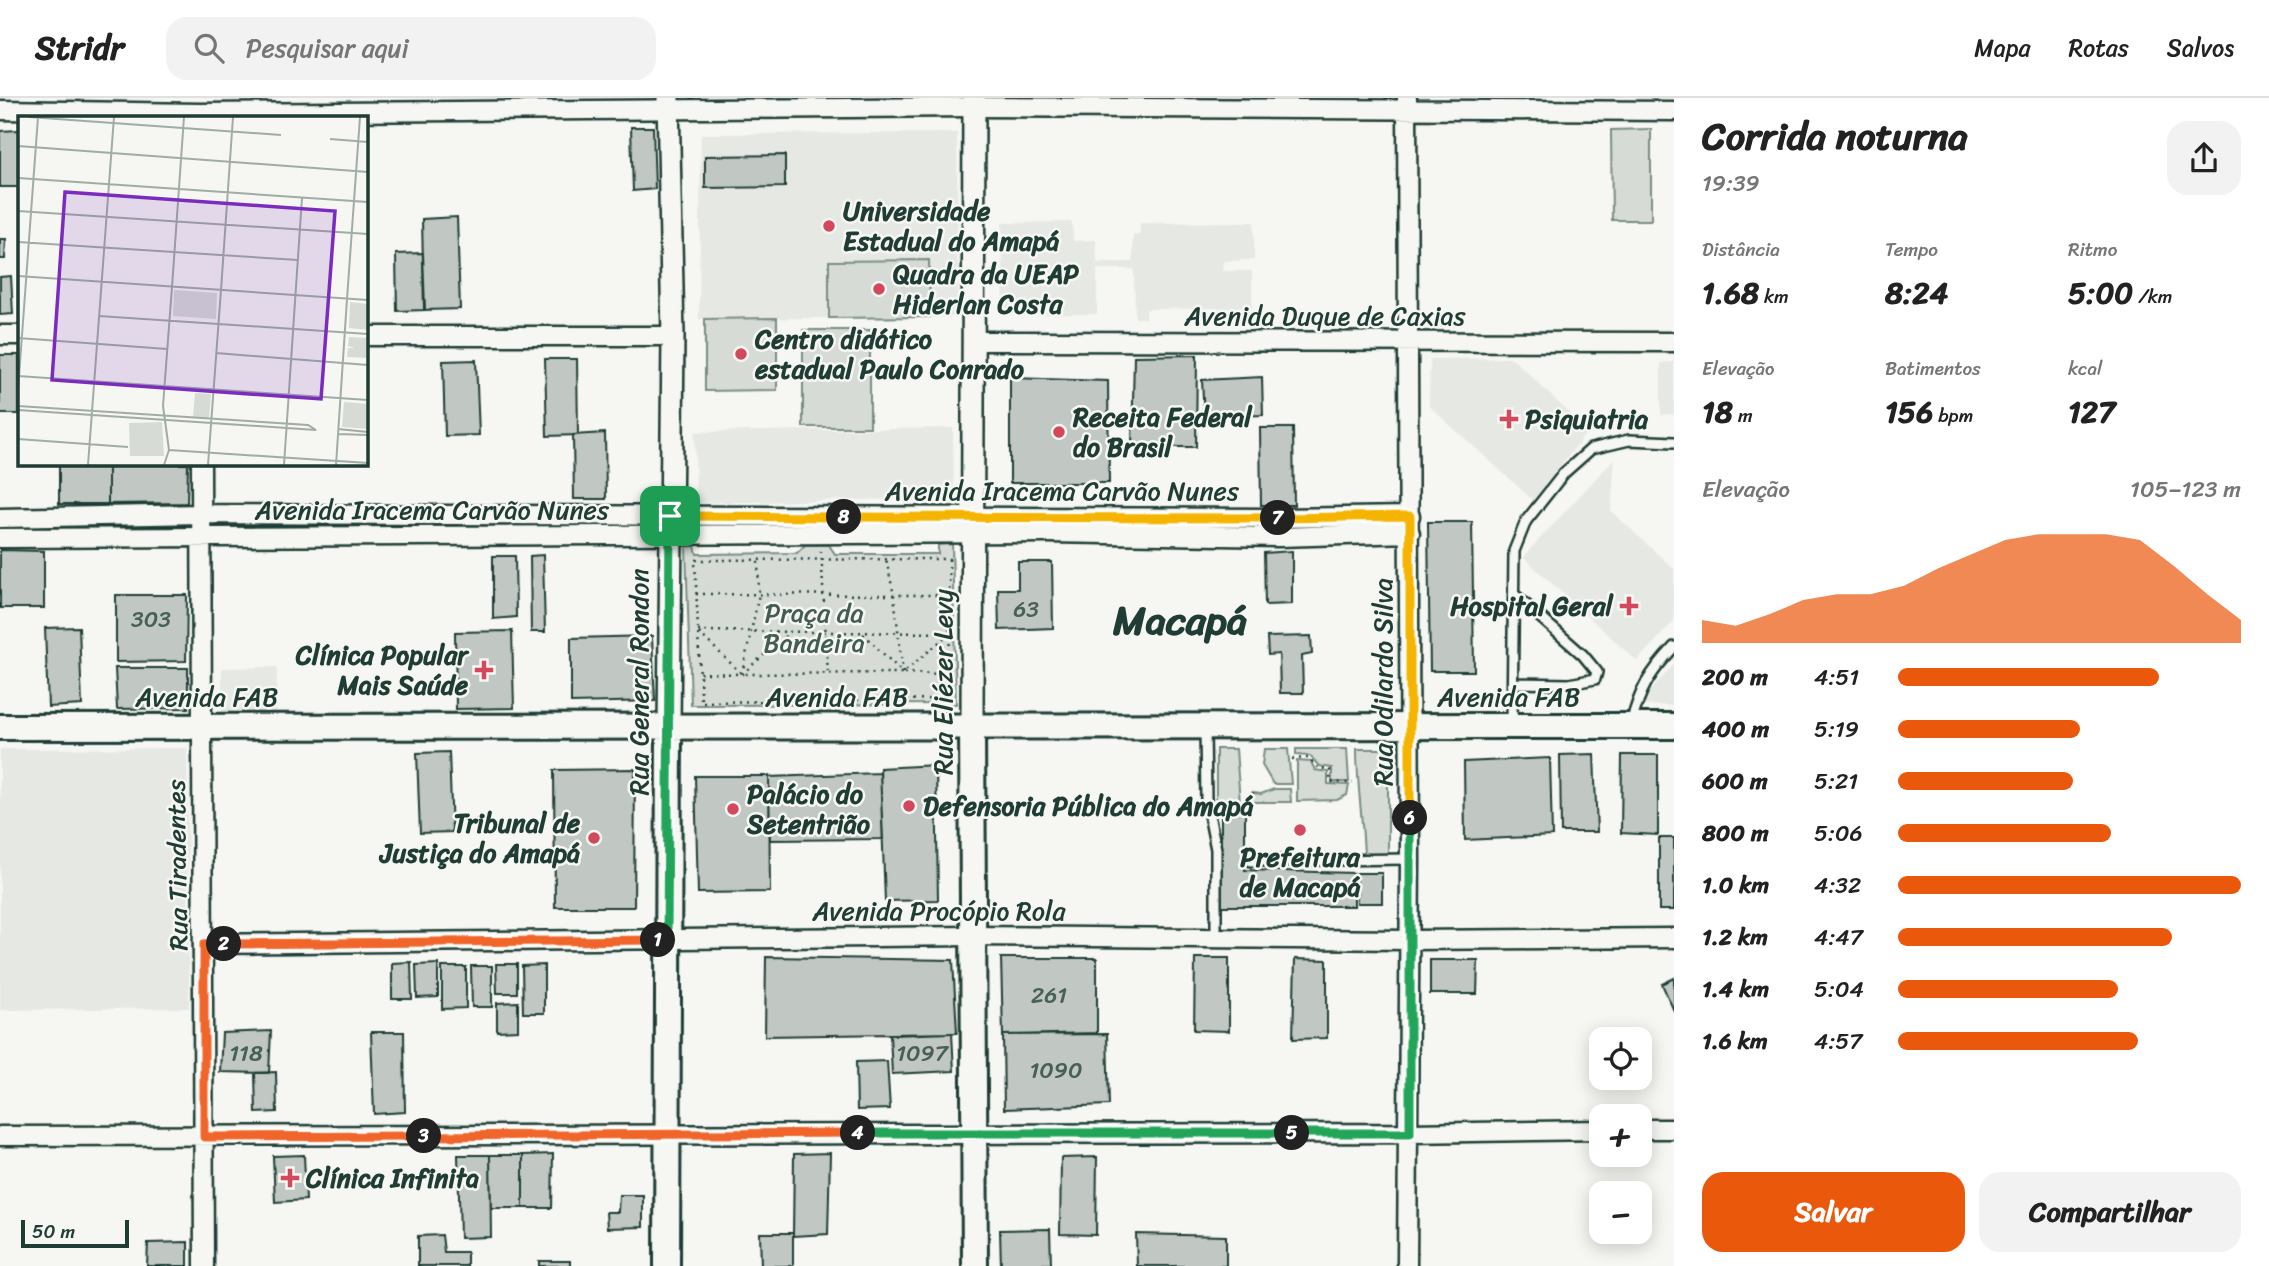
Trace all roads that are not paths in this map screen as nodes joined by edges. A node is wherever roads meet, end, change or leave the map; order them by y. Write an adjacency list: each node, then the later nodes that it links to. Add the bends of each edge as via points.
1 (974, 102): 2 (street); 3 (street); 11 (street, Rua Eliézer Levy)
2 (668, 103): 4 (street); 10 (street, Rua General Rondon)
3 (1407, 105): 6 (street); 12 (street, Rua Odilardo Silva)
4 (199, 109): 5 (street)
5 (0, 110)
6 (1674, 111)
7 (0, 335): 8 (street)
8 (18, 335)
9 (368, 336): 10 (street)
10 (673, 336): 23 (street, Rua General Rondon)
11 (975, 341): 12 (street, Avenida Duque de Caxias); 21 (street, Rua Eliézer Levy)
12 (1409, 342): 13 (street, Avenida Duque de Caxias); 22 (street, Rua Odilardo Silva)
13 (1674, 342)
14 (1674, 442): 29 (lane, via 1607,443 1577,460 1519,534 1514,551)
15 (201, 466): 16 (street, Rua Tiradentes)
16 (201, 514): 17 (street, Avenida Iracema Carvão Nunes); 20 (street, Avenida Iracema Carvão Nunes); 27 (street, Rua Tiradentes)
17 (543, 515): 23 (street, Avenida Iracema Carvão Nunes); 24 (street)
18 (799, 517): 19 (street, Avenida Iracema Carvão Nunes); 23 (street, Avenida Iracema Carvão Nunes); 25 (street)
19 (846, 517): 21 (street, Avenida Iracema Carvão Nunes); 26 (street)
20 (0, 518)
21 (973, 525): 22 (street, Avenida Iracema Carvão Nunes, via 1279,537); 26 (street, Avenida Iracema Carvão Nunes); 38 (street, Rua Eliézer Levy)
22 (1410, 525): 40 (street, Rua Odilardo Silva)
23 (670, 526): 24 (street, Avenida Iracema Carvão Nunes); 25 (street, Avenida Iracema Carvão Nunes); 37 (street, Rua General Rondon)
24 (542, 534): 27 (street, Avenida Iracema Carvão Nunes)
25 (799, 536): 26 (street, Avenida Iracema Carvão Nunes)
26 (845, 536)
27 (201, 537): 28 (street, Avenida Iracema Carvão Nunes); 36 (street, Rua Tiradentes)
28 (0, 538)
29 (1515, 595): 31 (lane); 31 (lane, via 1597,672 1595,679 1581,683)
30 (1674, 647): 33 (lane, via 1638,695)
31 (1514, 683): 32 (lane)
32 (1512, 726): 33 (main road, Avenida FAB); 40 (main road, Avenida FAB)
33 (1631, 726): 34 (main road, Avenida FAB)
34 (1674, 726)
35 (0, 727): 36 (main road, Avenida FAB)
36 (201, 727): 37 (main road, Avenida FAB); 48 (street, Rua Tiradentes)
37 (668, 727): 38 (main road, Avenida FAB); 46 (main road, Rua General Rondon)
38 (972, 727): 39 (main road, Avenida FAB); 43 (main road, Rua Eliézer Levy)
39 (1205, 727): 40 (main road, Avenida FAB); 44 (lane, via 1206,800 1216,849)
40 (1409, 727): 41 (street, Rua Odilardo Silva)
41 (1410, 859): 42 (lane); 47 (street, Rua Odilardo Silva)
42 (1251, 861)
43 (972, 936): 44 (street, Avenida Procópio Rola); 46 (street, Avenida Procópio Rola); 52 (main road, Rua Eliézer Levy)
44 (1216, 938): 47 (street, Avenida Procópio Rola)
45 (1674, 938): 47 (street, Avenida Procópio Rola)
46 (667, 940): 48 (street, Avenida Procópio Rola); 54 (main road, Rua General Rondon)
47 (1410, 940): 53 (street, Rua Odilardo Silva)
48 (204, 944): 56 (street, Rua Tiradentes)
49 (1652, 1129): 50 (street)
50 (1674, 1129)
51 (1589, 1130): 53 (street)
52 (974, 1132): 53 (street); 54 (street); 59 (main road, Rua Eliézer Levy)
53 (1410, 1133): 60 (street, Rua Odilardo Silva)
54 (667, 1135): 56 (street); 58 (main road, Rua General Rondon)
55 (0, 1136): 56 (street)
56 (204, 1137): 57 (street, Rua Tiradentes)
57 (204, 1266)
58 (667, 1266)
59 (975, 1266)
60 (1407, 1266)

